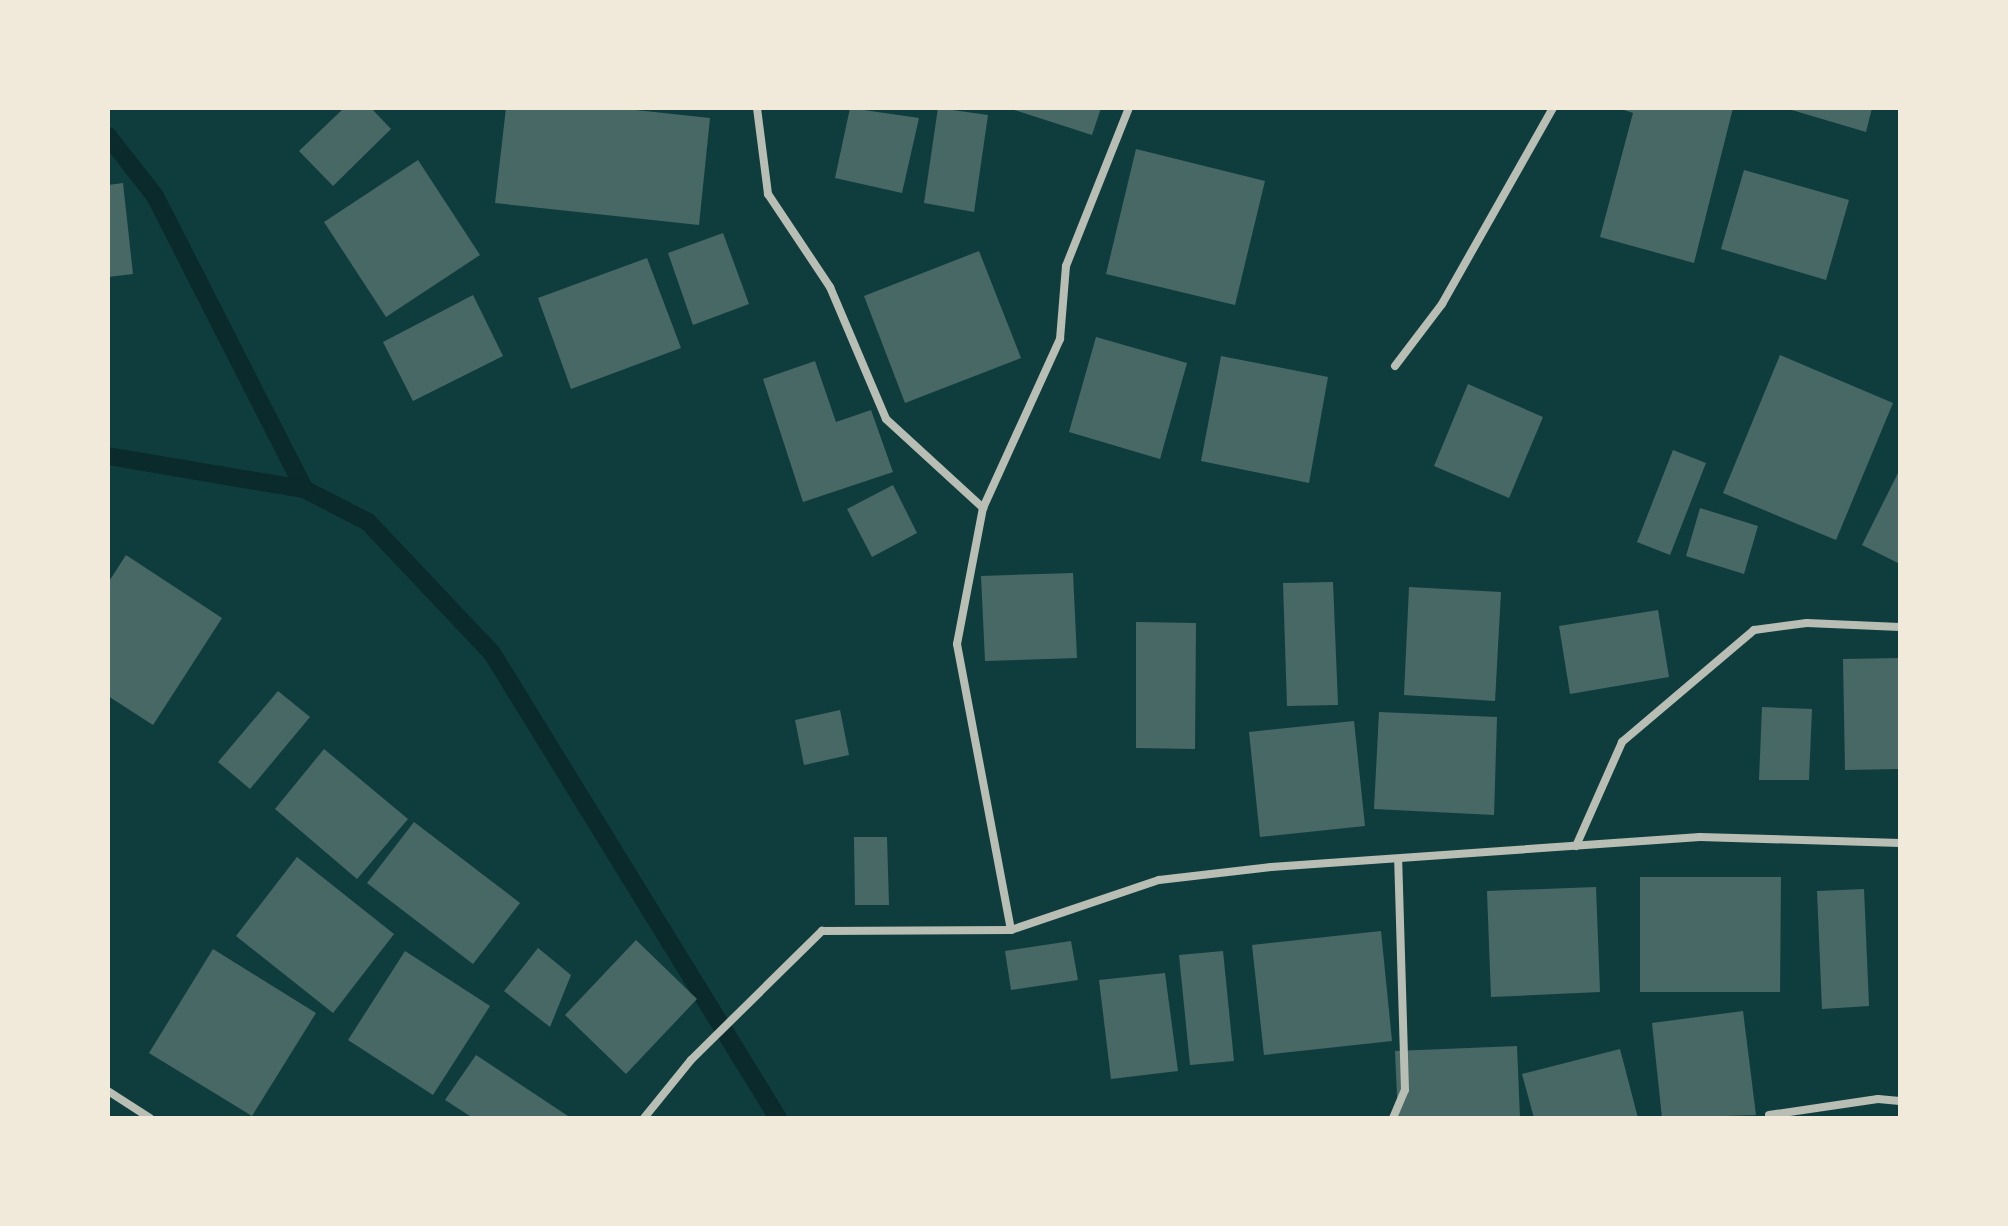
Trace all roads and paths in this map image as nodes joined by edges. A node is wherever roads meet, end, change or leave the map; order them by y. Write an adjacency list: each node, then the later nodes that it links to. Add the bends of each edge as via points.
1 (757, 108): 5 (street, via 768,194 830,287 886,419)
2 (1129, 108): 5 (street, via 1066,266 1060,339)
3 (1553, 108): 4 (street, via 1442,304)
4 (1395, 366)
5 (983, 508): 10 (street, via 957,644)
6 (1900, 627): 8 (street, via 1807,623 1754,630 1622,742)
7 (1900, 843): 8 (street, via 1700,837)
8 (1576, 846): 9 (street)
9 (1398, 860): 10 (street, via 1159,880); 16 (street, via 1405,1090)
10 (1011, 930): 15 (street, via 822,931 691,1060)
11 (108, 1091): 14 (street)
12 (1900, 1101): 13 (street, via 1878,1099)
13 (1769, 1115)
14 (150, 1118)
15 (644, 1118)
16 (1393, 1118)

